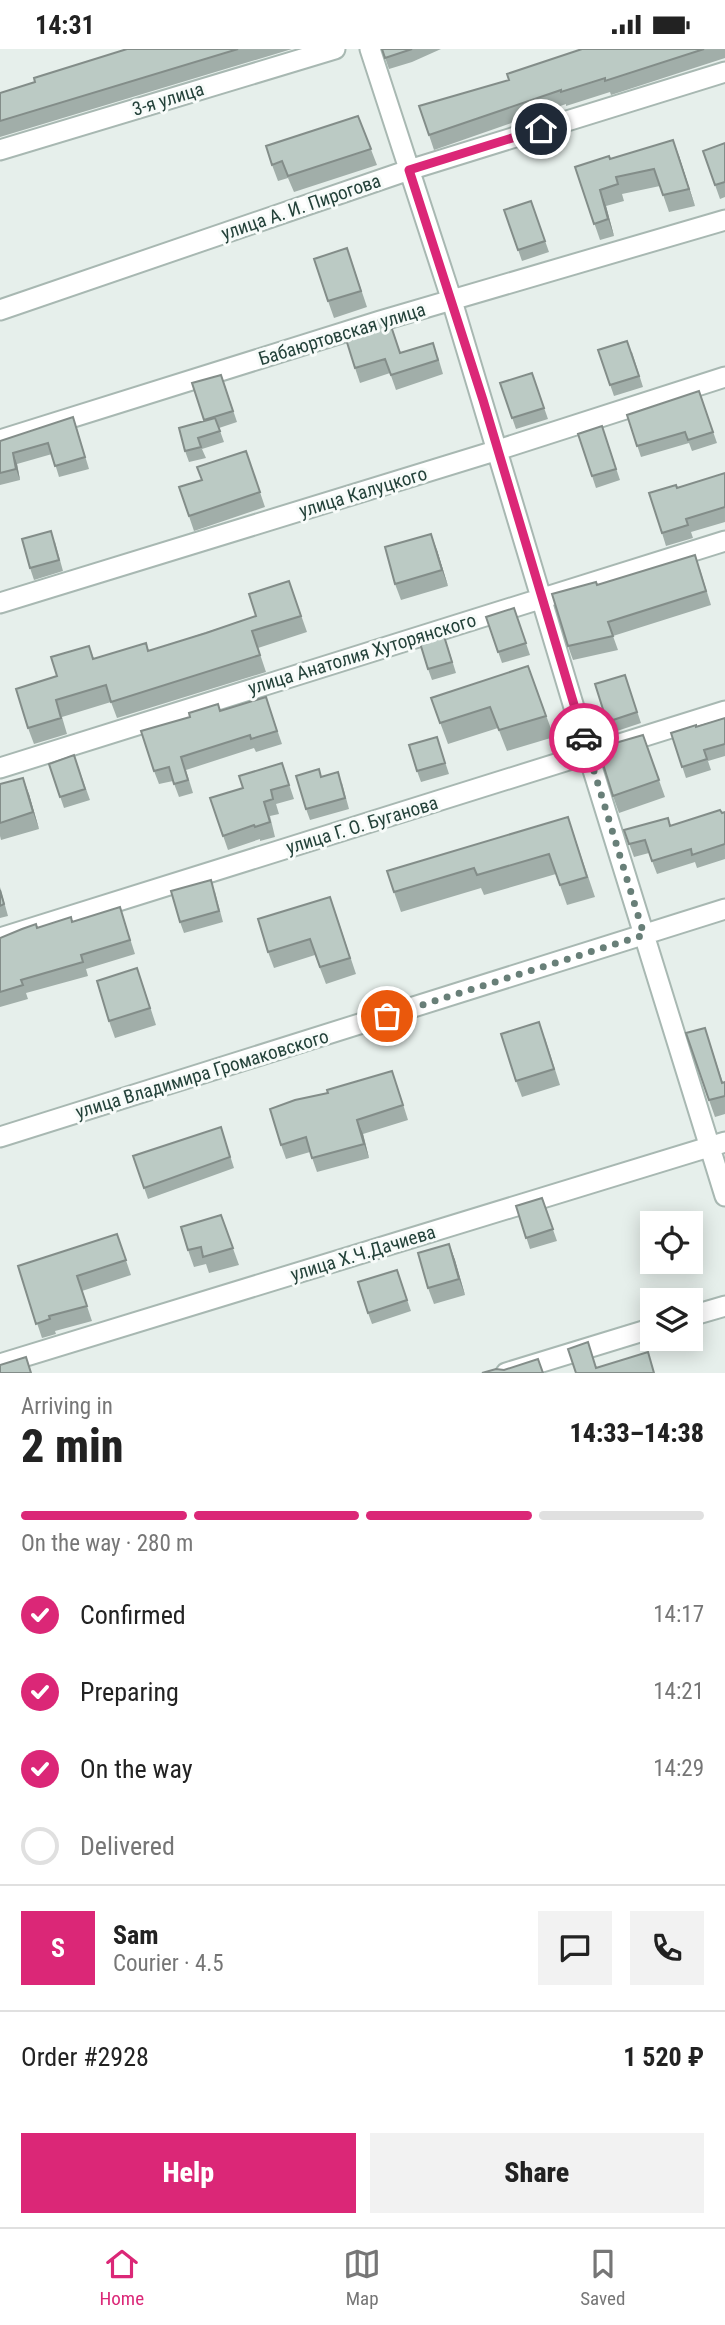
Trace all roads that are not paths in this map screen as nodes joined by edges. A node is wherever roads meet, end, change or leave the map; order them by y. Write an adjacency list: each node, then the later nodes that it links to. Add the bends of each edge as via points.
1 (335, 49): 4 (street, 3-я улица)
2 (370, 49): 5 (street)
3 (725, 72): 5 (street, улица А. И. Пирогова)
4 (0, 150)
5 (409, 170): 7 (street); 8 (street, улица А. И. Пирогова)
6 (725, 221): 7 (street, Бабаюртовская улица)
7 (452, 301): 10 (street, Бабаюртовская улица); 11 (street)
8 (0, 310)
9 (725, 377): 11 (street, улица Калуцкого)
10 (0, 440)
11 (498, 450): 13 (street); 14 (street, улица Калуцкого)
12 (725, 541): 13 (street, улица Анатолия Хуторянского)
13 (541, 598): 16 (street); 17 (street, улица Анатолия Хуторянского)
14 (0, 603)
15 (725, 711): 16 (street, улица Г. О. Буганова)
16 (588, 754): 19 (street); 20 (street, улица Г. О. Буганова)
17 (0, 768)
18 (725, 909): 19 (street, улица Владимира Громаковского)
19 (644, 935): 21 (street, улица Владимира Громаковского); 22 (street)
20 (0, 939)
21 (0, 1137)
22 (717, 1144): 23 (street); 27 (street, улица Х.Ч.Дачиева)
23 (725, 1196)
24 (725, 1306): 25 (street)
25 (703, 1312)
26 (640, 1332): 28 (street)
27 (0, 1364)
28 (506, 1373)

